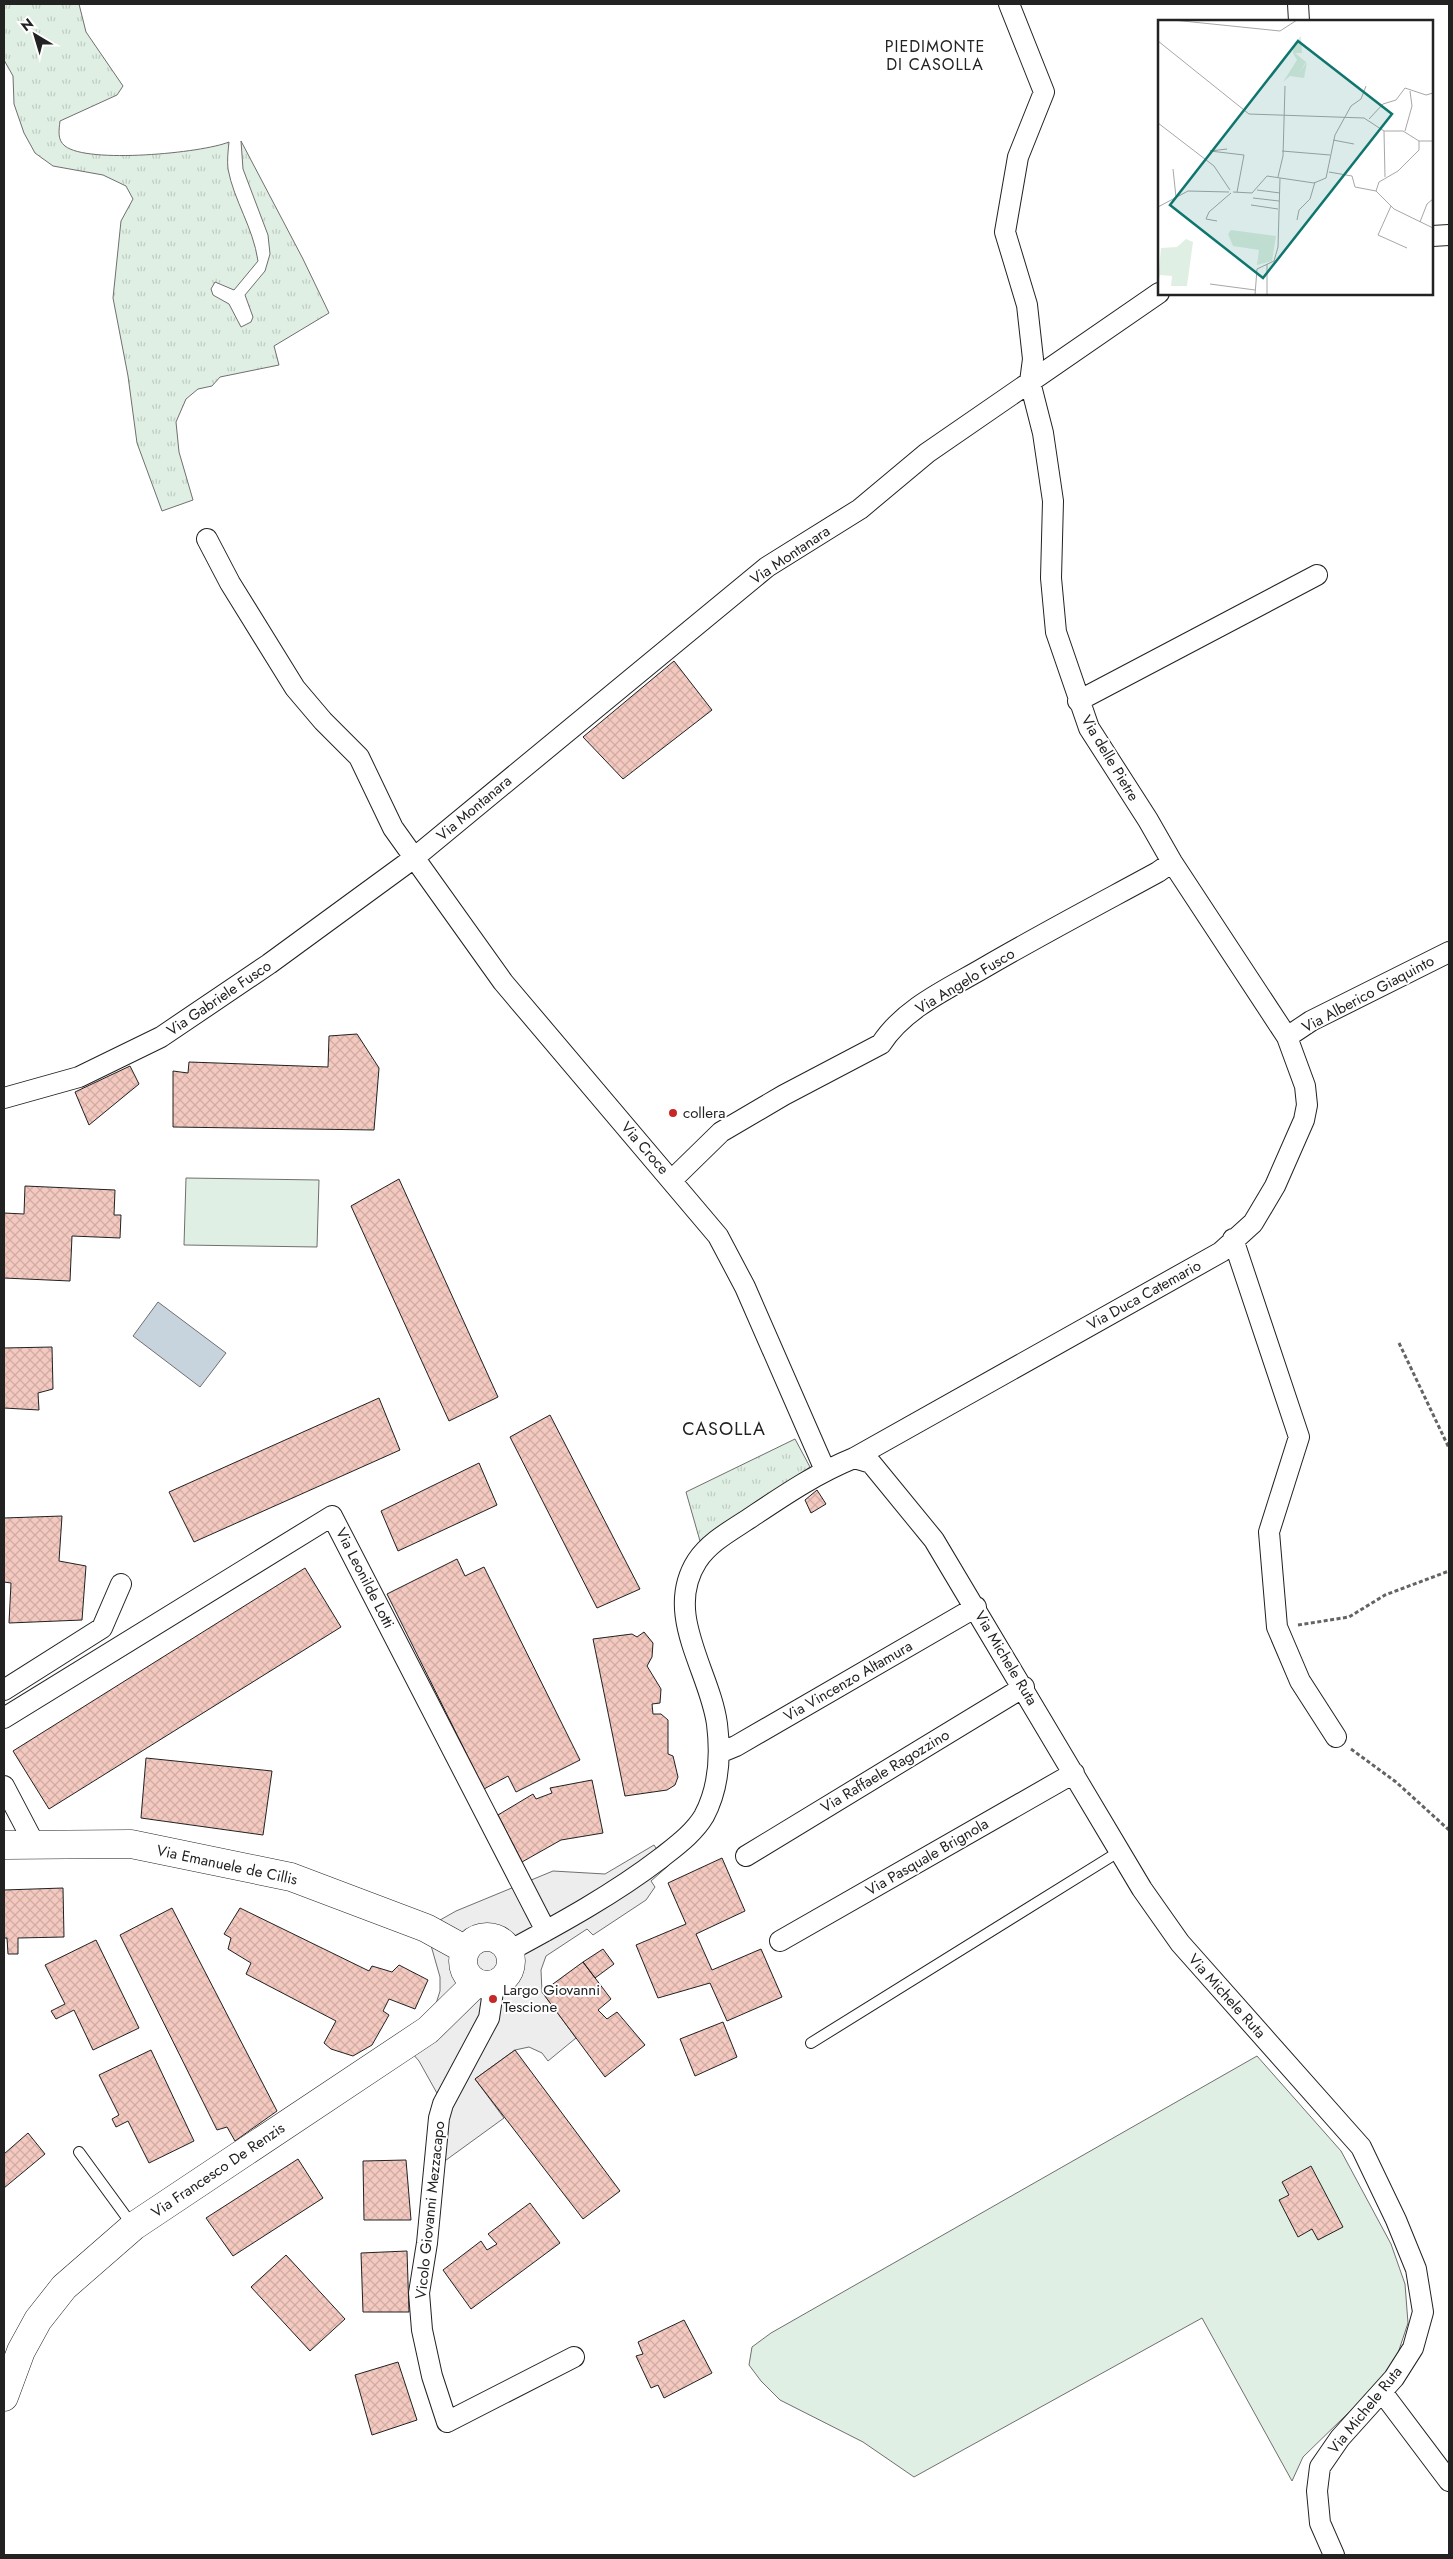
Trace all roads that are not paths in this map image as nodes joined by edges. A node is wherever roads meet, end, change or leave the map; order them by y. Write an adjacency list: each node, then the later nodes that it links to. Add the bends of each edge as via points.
1 (1009, 4): 7 (street, via 1044,92 1018,157 1005,232 1027,305 1033,359)
2 (1298, 4): 3 (street)
3 (1299, 20)
4 (1449, 235): 5 (street)
5 (1433, 236)
6 (1158, 294): 7 (street, Via Montanara)
7 (1030, 382): 10 (street, Via delle Pietre, via 1043,433 1053,501 1051,578 1056,632); 11 (street, Via Montanara, via 927,453 860,509 766,567)
8 (207, 539): 11 (street, Via Croce, via 230,583 295,688 359,757 393,828)
9 (1317, 575): 10 (street)
10 (1078, 701): 12 (street, Via delle Pietre, via 1089,728)
11 (414, 858): 15 (street, Via Gabriele Fusco, via 269,964 161,1037 79,1077); 16 (street, Via Croce, via 503,982)
12 (1172, 862): 14 (street, Via delle Pietre); 16 (street, Via Angelo Fusco, via 926,1002 891,1029 881,1044 721,1132 677,1174)
13 (1449, 952): 14 (street, Via Alberico Giaquinto, via 1311,1021)
14 (1287, 1037): 17 (street, Via Duca Catemario, via 1305,1086 1307,1105 1304,1120 1275,1186 1254,1223)
15 (4, 1098)
16 (673, 1182): 19 (street, Via Croce, via 718,1236 745,1287)
17 (1233, 1239): 18 (street, Via Duca Catemario, via 1221,1252); 25 (street, via 1299,1437 1269,1532 1277,1627 1300,1681)
18 (854, 1458): 19 (street); 21 (street, Via Michele Ruta, via 871,1463 934,1540)
19 (825, 1470): 26 (street, via 715,1542 697,1560 688,1582 684,1610 717,1723)
20 (121, 1584): 23 (street, via 102,1628)
21 (976, 1607): 22 (street, Via Michele Ruta); 26 (street, Via Vincenzo Altamura, via 736,1746)
22 (1024, 1687): 27 (street, Via Michele Ruta); 32 (street, Via Raffaele Ragozzino)
23 (4, 1690)
24 (4, 1718): 33 (street, Via Leonilde Lotti, via 332,1516)
25 (1336, 1737)
26 (719, 1752): 33 (street, via 720,1773 704,1816 682,1842 626,1885)
27 (1074, 1772): 31 (street, Via Michele Ruta); 34 (street, Via Pasquale Brignola)
28 (4, 1786): 30 (street)
29 (4, 1845): 30 (street, Via Emanuele de Cillis)
30 (35, 1845): 35 (street, Via Emanuele de Cillis, via 131,1844 292,1877 426,1928)
31 (1120, 1851): 38 (lane); 42 (street, Via Michele Ruta, via 1180,1943 1361,2147 1369,2163 1416,2270 1423,2312 1413,2348)
32 (746, 1856)
33 (546, 1930): 36 (street)
34 (780, 1941)
35 (466, 1950): 36 (street, via 470,1944 484,1937 499,1940); 37 (street, via 463,1965 466,1972)
36 (509, 1951): 37 (street, via 512,1958 509,1973 500,1982)
37 (485, 1984): 40 (street, Via Francesco De Renzis, via 428,2030); 41 (street, Vicolo Giovanni Mezzacapo, via 489,2018 442,2104 439,2118 419,2293 422,2330 447,2422)
38 (811, 2043)
39 (79, 2152): 40 (lane)
40 (134, 2226): 43 (street, Via Francesco De Renzis, via 64,2287 38,2320 21,2351)
41 (574, 2357)
42 (1382, 2392): 44 (street); 45 (street, Via Michele Ruta, via 1340,2438 1320,2467 1317,2491 1320,2523)
43 (4, 2397)
44 (1449, 2481)
45 (1334, 2555)

